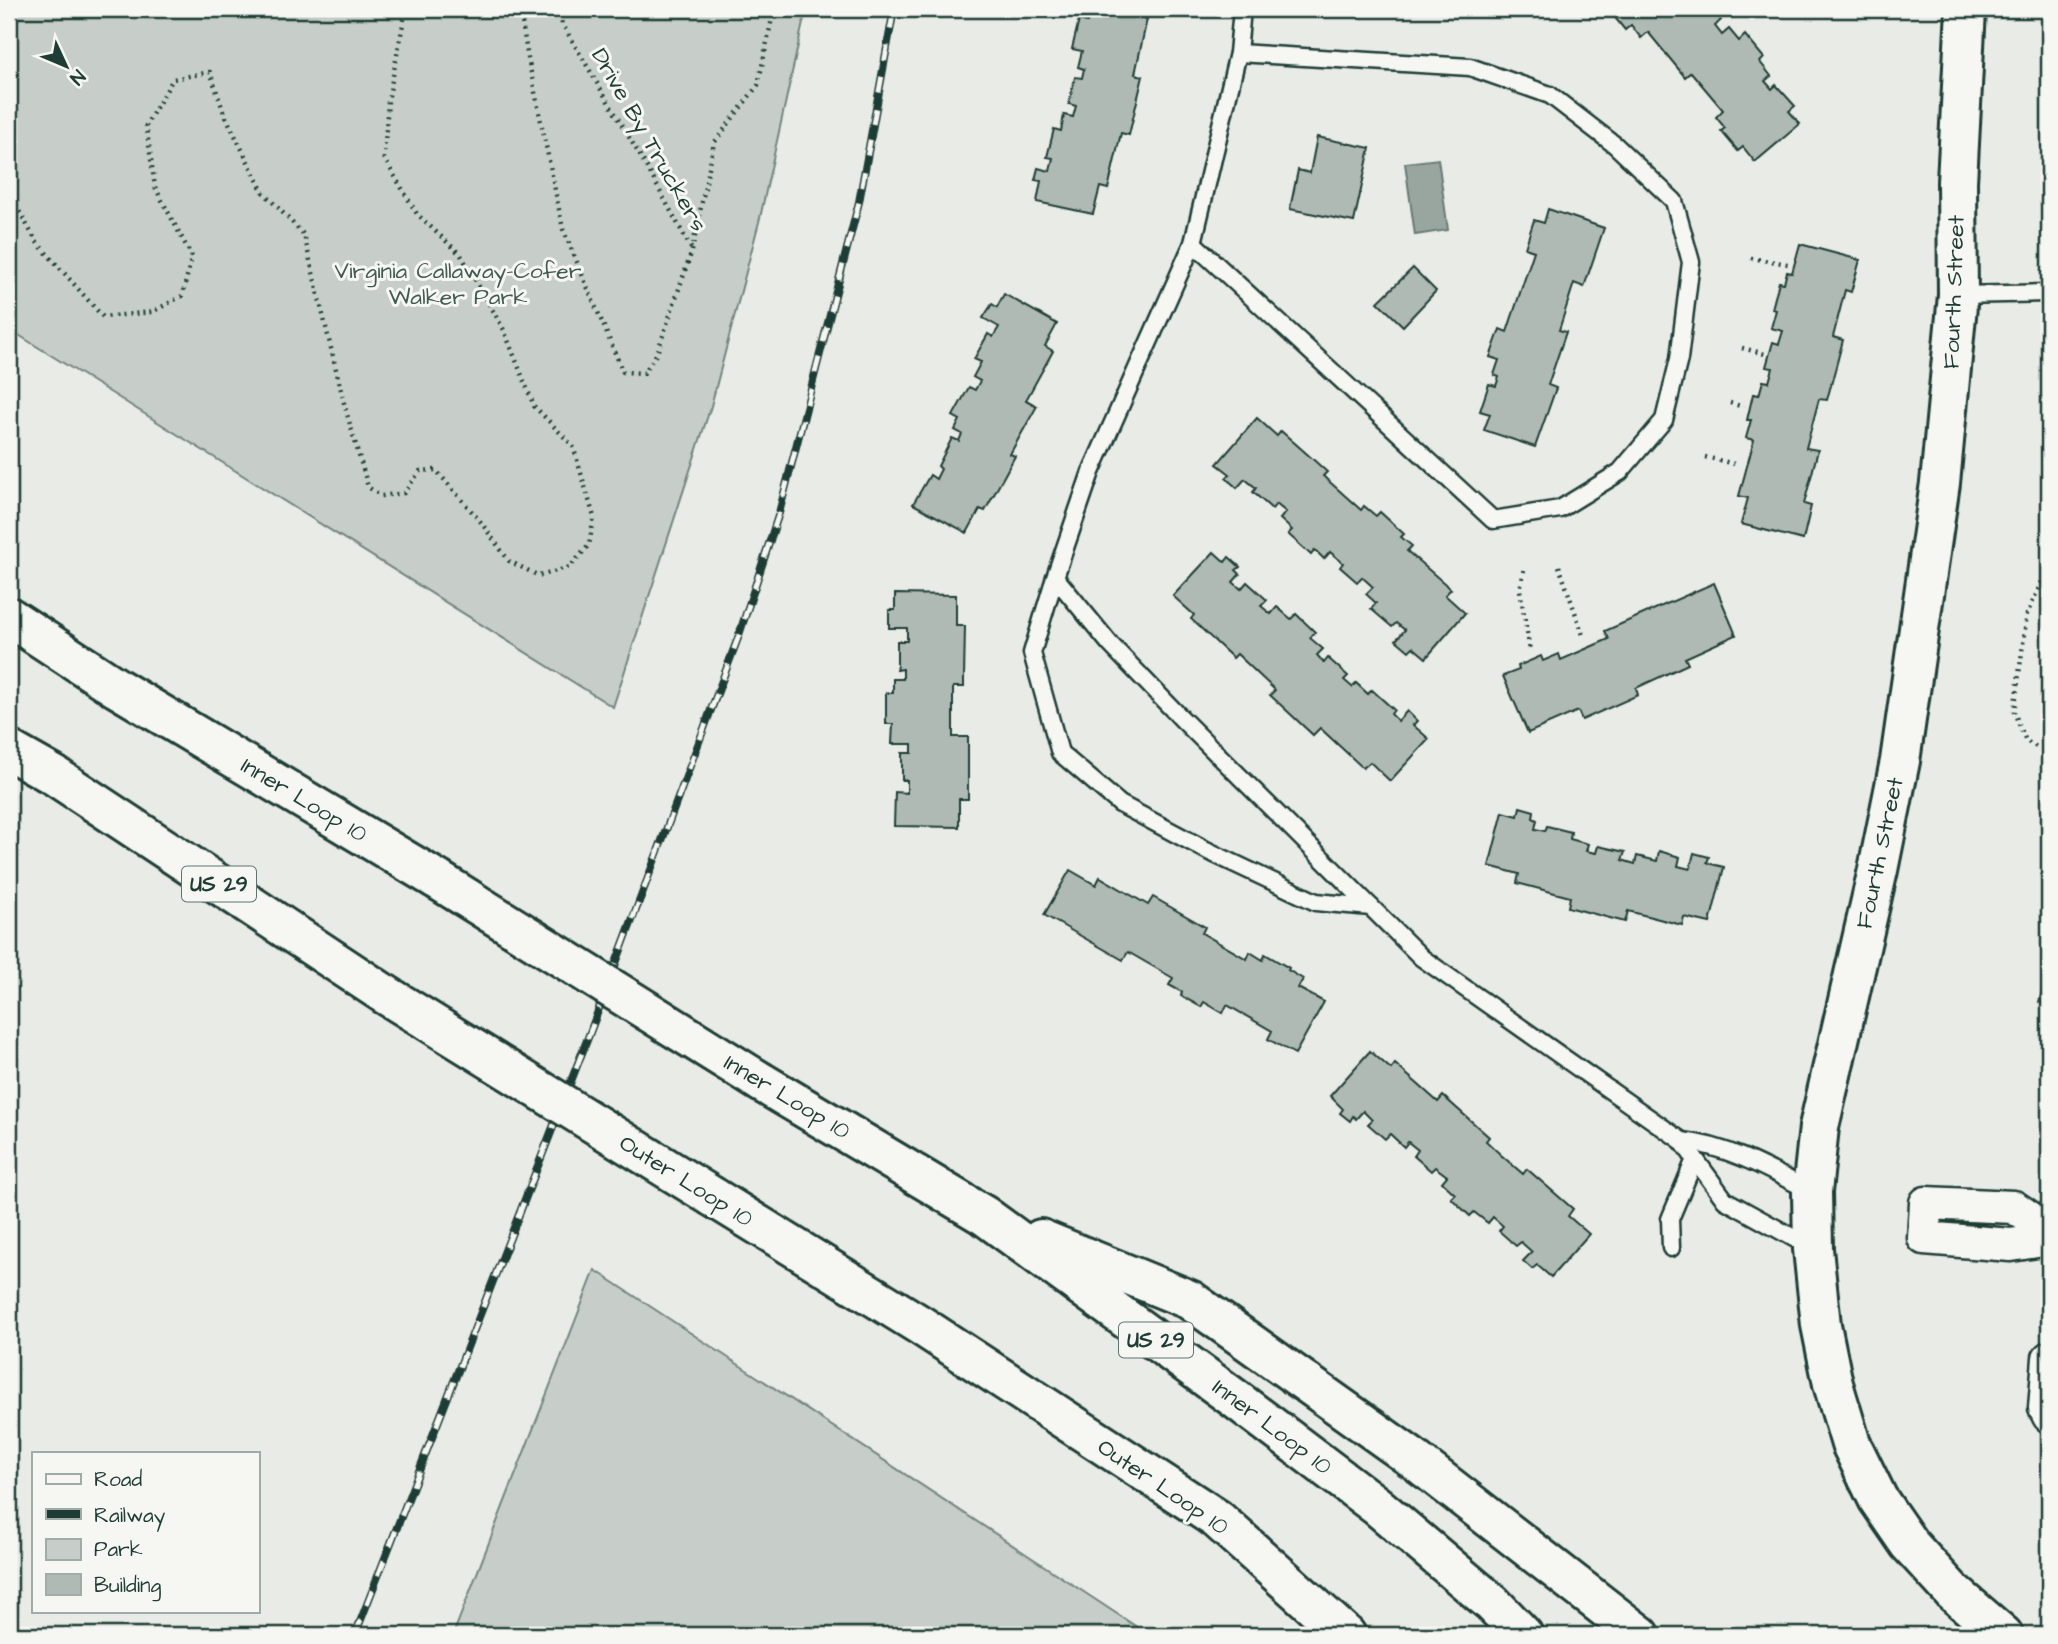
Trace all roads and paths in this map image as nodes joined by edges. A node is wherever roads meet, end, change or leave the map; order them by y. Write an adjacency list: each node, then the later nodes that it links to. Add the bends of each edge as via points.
1 (406, 9): 8 (path, via 388,101 384,158 417,214 461,255 504,330 534,406 573,446 594,517 589,545 570,567 539,576 509,561 436,470 420,471 404,493 381,496 368,486 304,235 263,192 224,113 210,72 173,79 146,125 155,187 192,257 182,296 152,312 103,317 36,241)
2 (520, 9): 10 (path, Drive By Truckers, via 563,229 623,372 644,373 657,353)
3 (564, 9): 10 (path, Drive By Truckers, via 560,20)
4 (774, 9): 10 (path, Drive By Truckers, via 758,85 714,143)
5 (1242, 9): 7 (lane)
6 (1966, 9): 14 (main road, Fourth Street, via 1957,182)
7 (1238, 52): 9 (lane); 9 (lane, via 1470,67 1550,95 1615,145 1674,201 1691,262 1679,359 1664,420 1620,472 1560,509 1493,520)
8 (9, 193)
9 (1193, 243): 24 (lane, via 1091,472)
10 (692, 251)
11 (1751, 258): 12 (path)
12 (1788, 264)
13 (2049, 293): 14 (lane)
14 (1958, 295): 33 (main road, Fourth Street, via 1940,483 1900,761 1819,1127)
15 (1742, 348): 16 (path)
16 (1765, 354)
17 (1730, 403): 18 (path)
18 (1744, 407)
19 (1705, 457): 20 (path)
20 (1739, 465)
21 (1559, 566): 26 (path)
22 (1524, 570): 27 (path, via 1520,590)
23 (2049, 570): 29 (path, via 2027,614 2014,712 2026,741)
24 (1055, 578): 30 (lane, via 1172,709); 30 (lane, via 1032,653 1060,753 1120,804 1208,851 1316,902)
25 (9, 617): 34 (main road, Inner Loop 10 / US 29, bridge, via 117,688)
26 (1584, 638)
27 (1530, 651)
28 (9, 750): 41 (main road, Outer Loop 10 / US 29, bridge, via 383,993 920,1325)
29 (2049, 754)
30 (1371, 907): 31 (lane, via 1422,958)
31 (1682, 1141): 32 (lane); 33 (lane, via 1704,1143 1756,1162)
32 (1695, 1159): 37 (lane, via 1670,1219); 38 (lane, via 1725,1200)
33 (1812, 1192): 38 (main road, Fourth Street)
34 (985, 1216): 44 (main road, Inner Loop 10 / US 29, via 1377,1506); 45 (main road, via 1190,1300 1415,1460)
35 (2049, 1231): 36 (street, via 2014,1208 1926,1203 1924,1238 2011,1245)
36 (2049, 1239)
37 (1671, 1248)
38 (1812, 1249): 46 (main road, Fourth Street, via 1833,1384 1856,1455 1878,1499 1909,1544 1952,1591)
39 (2049, 1358): 40 (street, via 2045,1408)
40 (2049, 1416)
41 (1217, 1519): 42 (main road); 43 (main road, Outer Loop 10 / US 29)
42 (1315, 1635)
43 (1346, 1635)
44 (1523, 1635)
45 (1640, 1635)
46 (2003, 1635)

